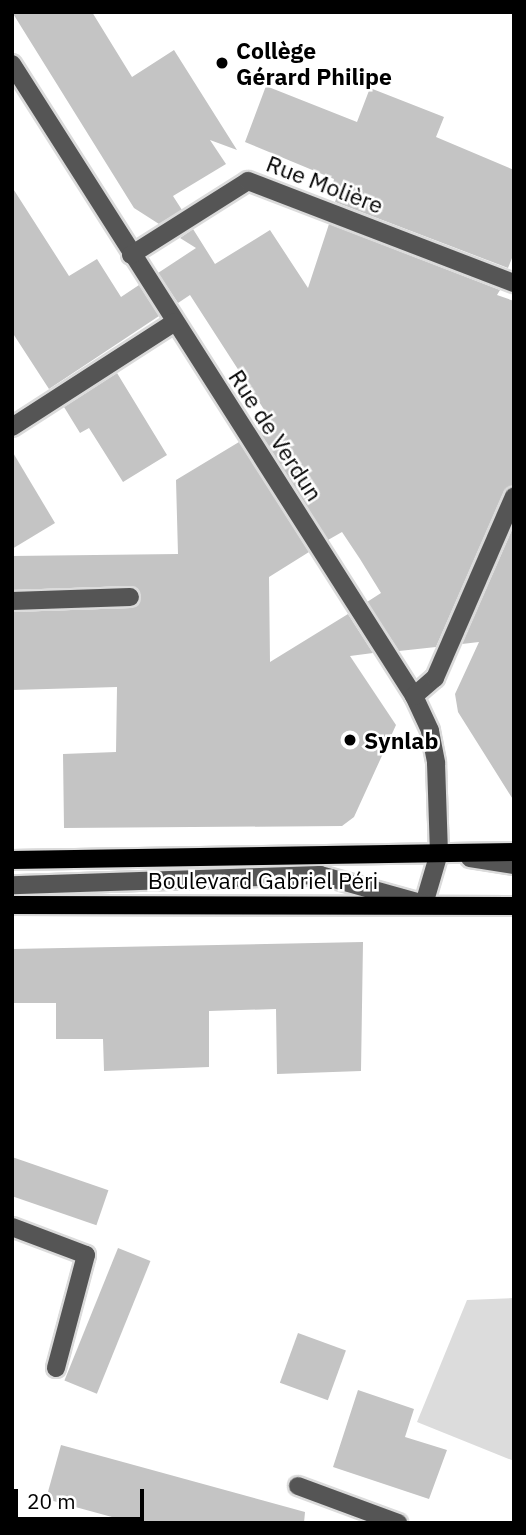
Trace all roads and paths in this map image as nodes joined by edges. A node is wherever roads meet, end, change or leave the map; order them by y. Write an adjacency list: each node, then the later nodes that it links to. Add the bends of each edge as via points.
1 (12, 64): 2 (street, Rue de Verdun)
2 (131, 255): 3 (street, Rue Molière, via 248,181); 4 (street, Rue de Verdun)
3 (514, 283)
4 (174, 322): 5 (street); 9 (street, Rue de Verdun)
5 (12, 427)
6 (514, 496): 9 (street, via 435,678)
7 (130, 597): 8 (street)
8 (12, 601)
9 (414, 696): 11 (street, Rue de Verdun, via 436,763)
10 (514, 852): 11 (main road, Boulevard Gabriel Péri)
11 (439, 853): 12 (main road, Boulevard Gabriel Péri); 13 (street); 15 (street, Rue de Verdun)
12 (12, 860)
13 (514, 865)
14 (12, 885): 15 (street, via 320,876)
15 (425, 904): 16 (main road, Boulevard Gabriel Péri); 17 (main road, Boulevard Gabriel Péri)
16 (12, 905)
17 (514, 906)
18 (12, 1227): 19 (street, via 86,1255)
19 (56, 1368)
20 (298, 1486): 21 (street)
21 (398, 1523)

